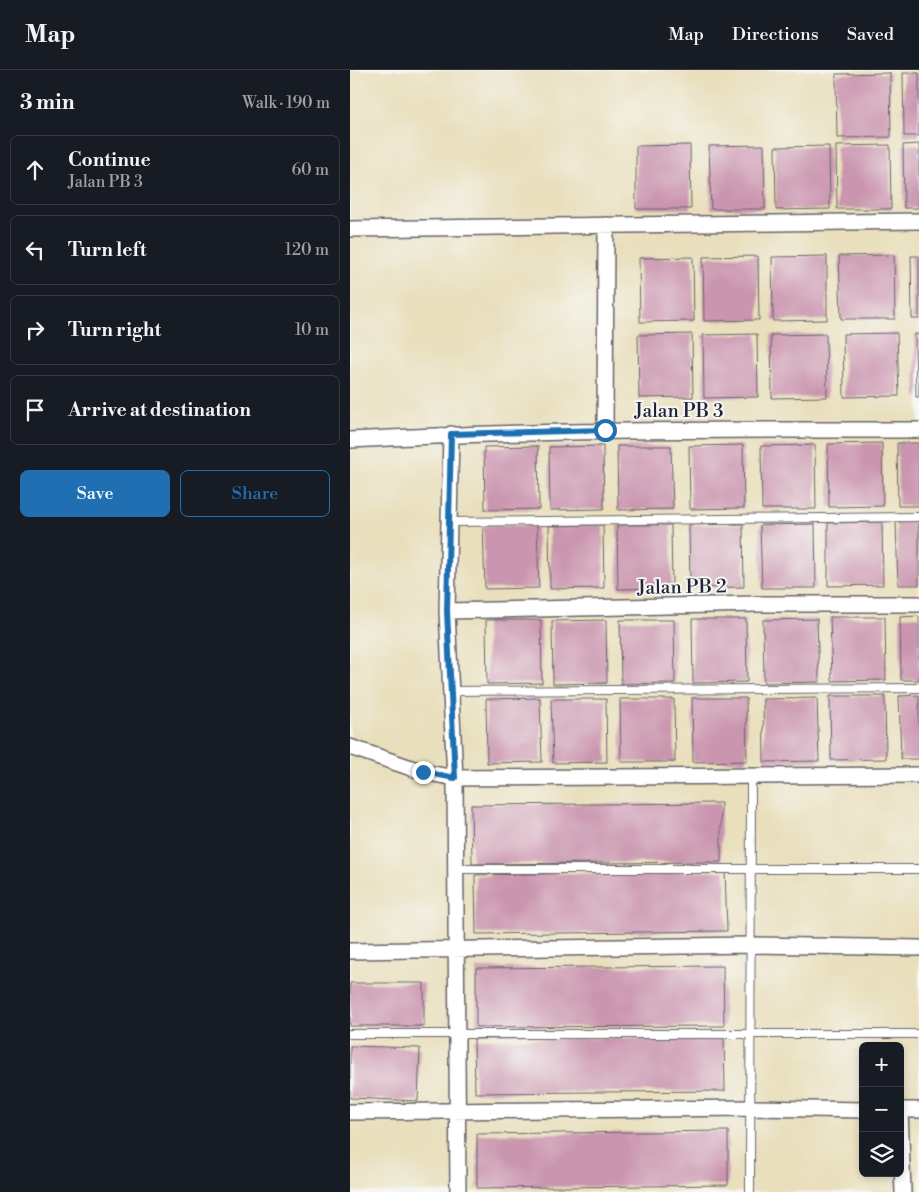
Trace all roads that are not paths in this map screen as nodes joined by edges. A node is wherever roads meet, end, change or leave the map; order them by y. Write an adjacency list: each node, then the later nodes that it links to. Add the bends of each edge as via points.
1 (919, 221): 2 (street)
2 (606, 225): 3 (street); 4 (street)
3 (350, 229)
4 (605, 430): 5 (street, Jalan PB 3); 6 (street, Jalan PB 3)
5 (919, 430)
6 (451, 434): 7 (street, Jalan PB 3); 9 (street)
7 (350, 440)
8 (919, 517): 9 (lane)
9 (449, 522): 11 (street)
10 (919, 604): 11 (street, Jalan PB 2)
11 (447, 611): 13 (street)
12 (919, 688): 13 (lane)
13 (450, 691): 17 (street)
14 (350, 747): 17 (street, via 423,772)
15 (751, 776): 16 (street); 17 (street); 18 (lane)
16 (919, 776)
17 (455, 778): 19 (street)
18 (750, 868): 19 (lane); 20 (lane); 21 (lane)
19 (455, 869): 22 (street)
20 (919, 869)
21 (750, 945): 22 (street); 23 (street); 25 (lane)
22 (454, 948): 24 (street); 27 (street)
23 (919, 948)
24 (350, 951)
25 (750, 1033): 27 (lane); 28 (lane); 29 (lane)
26 (350, 1034): 27 (lane)
27 (456, 1034): 30 (street)
28 (919, 1034)
29 (750, 1108): 30 (street); 31 (street); 37 (lane)
30 (456, 1109): 34 (street); 36 (street)
31 (859, 1110)
32 (904, 1110): 33 (street)
33 (919, 1110)
34 (350, 1112)
35 (901, 1132): 38 (street)
36 (458, 1192)
37 (750, 1192)
38 (903, 1192)

